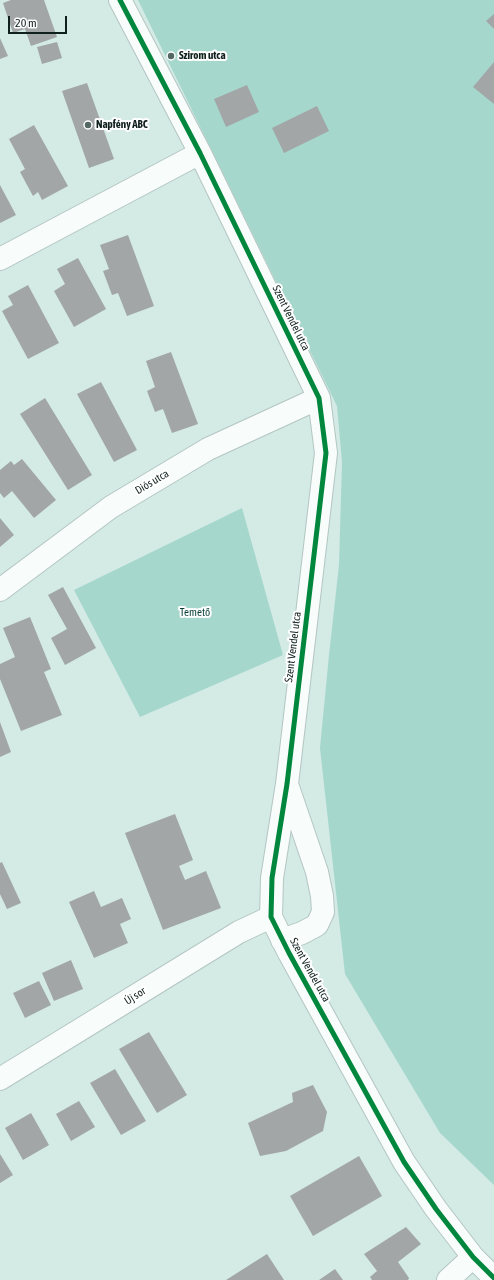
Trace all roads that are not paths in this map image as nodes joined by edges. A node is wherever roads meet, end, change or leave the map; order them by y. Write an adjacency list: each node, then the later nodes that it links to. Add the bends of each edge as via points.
1 (120, 0): 2 (street, Szent Vendel utca)
2 (200, 153): 3 (street); 4 (street, Szent Vendel utca)
3 (0, 259)
4 (319, 398): 5 (street, Diós utca, via 208,449 111,507); 6 (street, Szent Vendel utca, via 326,453)
5 (0, 590)
6 (287, 784): 7 (street, Szent Vendel utca, via 272,878); 8 (street, via 317,872 323,912 316,925)
7 (272, 917): 8 (street, Szent Vendel utca); 9 (street, Új sor, via 239,932)
8 (282, 940): 10 (street, Szent Vendel utca, via 404,1162 436,1209)
9 (0, 1079)
10 (474, 1257): 11 (street, Szent Vendel utca); 12 (street)
11 (494, 1278)
12 (448, 1280)

